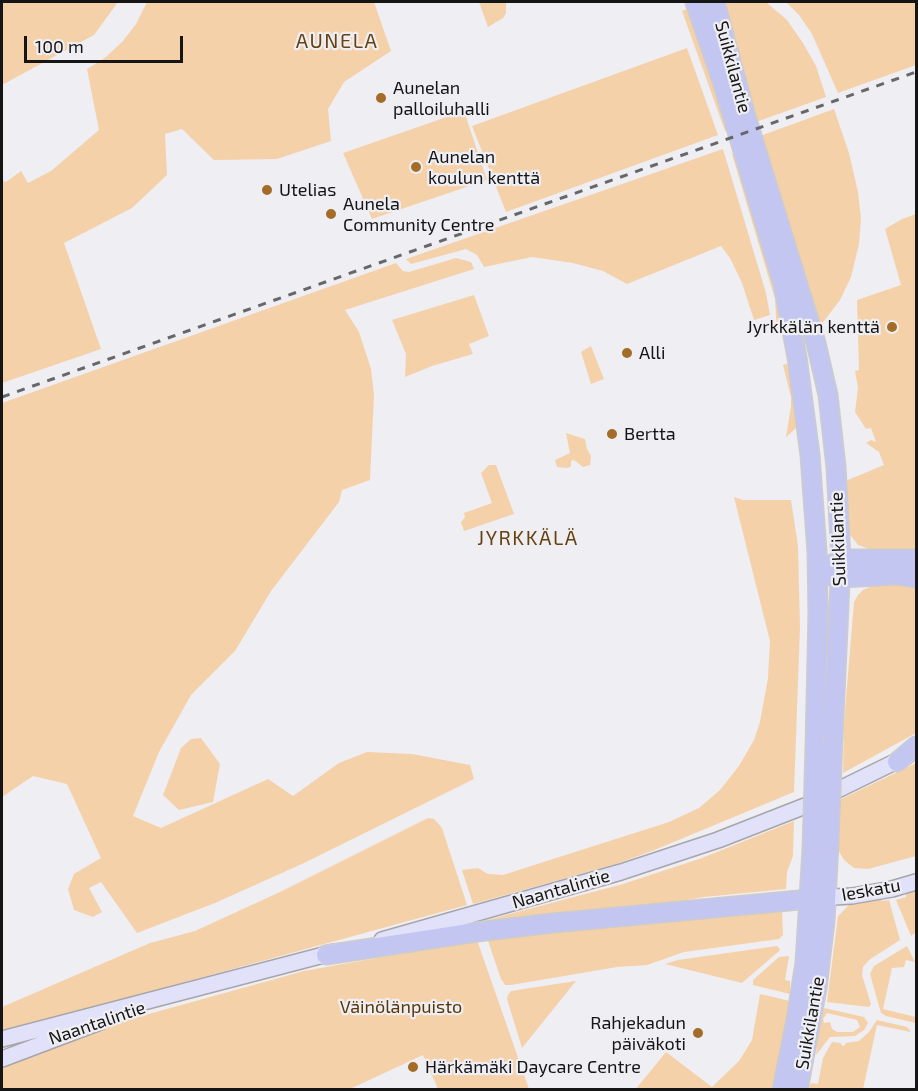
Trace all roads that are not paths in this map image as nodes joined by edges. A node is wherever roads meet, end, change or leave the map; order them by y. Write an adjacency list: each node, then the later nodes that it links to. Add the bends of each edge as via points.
1 (695, 2): 5 (main road, Suikkilantie, via 790,314 810,455)
2 (715, 2): 3 (main road, Suikkilantie, via 823,369 835,458)
3 (841, 559): 4 (main road); 5 (main road); 6 (main road, Suikkilantie)
4 (916, 559)
5 (817, 574): 6 (main road); 12 (main road, Suikkilantie, bridge, via 812,850)
6 (840, 578): 7 (main road, via 897,575); 12 (main road, Suikkilantie, bridge, via 829,842)
7 (916, 579)
8 (916, 746): 10 (main road)
9 (916, 751): 10 (main road, Naantalintie)
10 (897, 762): 13 (main road, Naantalintie, via 770,820 668,857)
11 (916, 882): 12 (main road, Ieskatu, via 852,896)
12 (818, 898): 13 (main road, via 531,925); 15 (main road, Suikkilantie)
13 (326, 955): 14 (main road, Naantalintie)
14 (193, 990): 16 (main road, Naantalintie); 17 (main road, Naantalintie)
15 (804, 1021): 18 (main road, Suikkilantie); 19 (main road, Suikkilantie)
16 (2, 1039)
17 (2, 1059)
18 (782, 1089)
19 (798, 1089)

